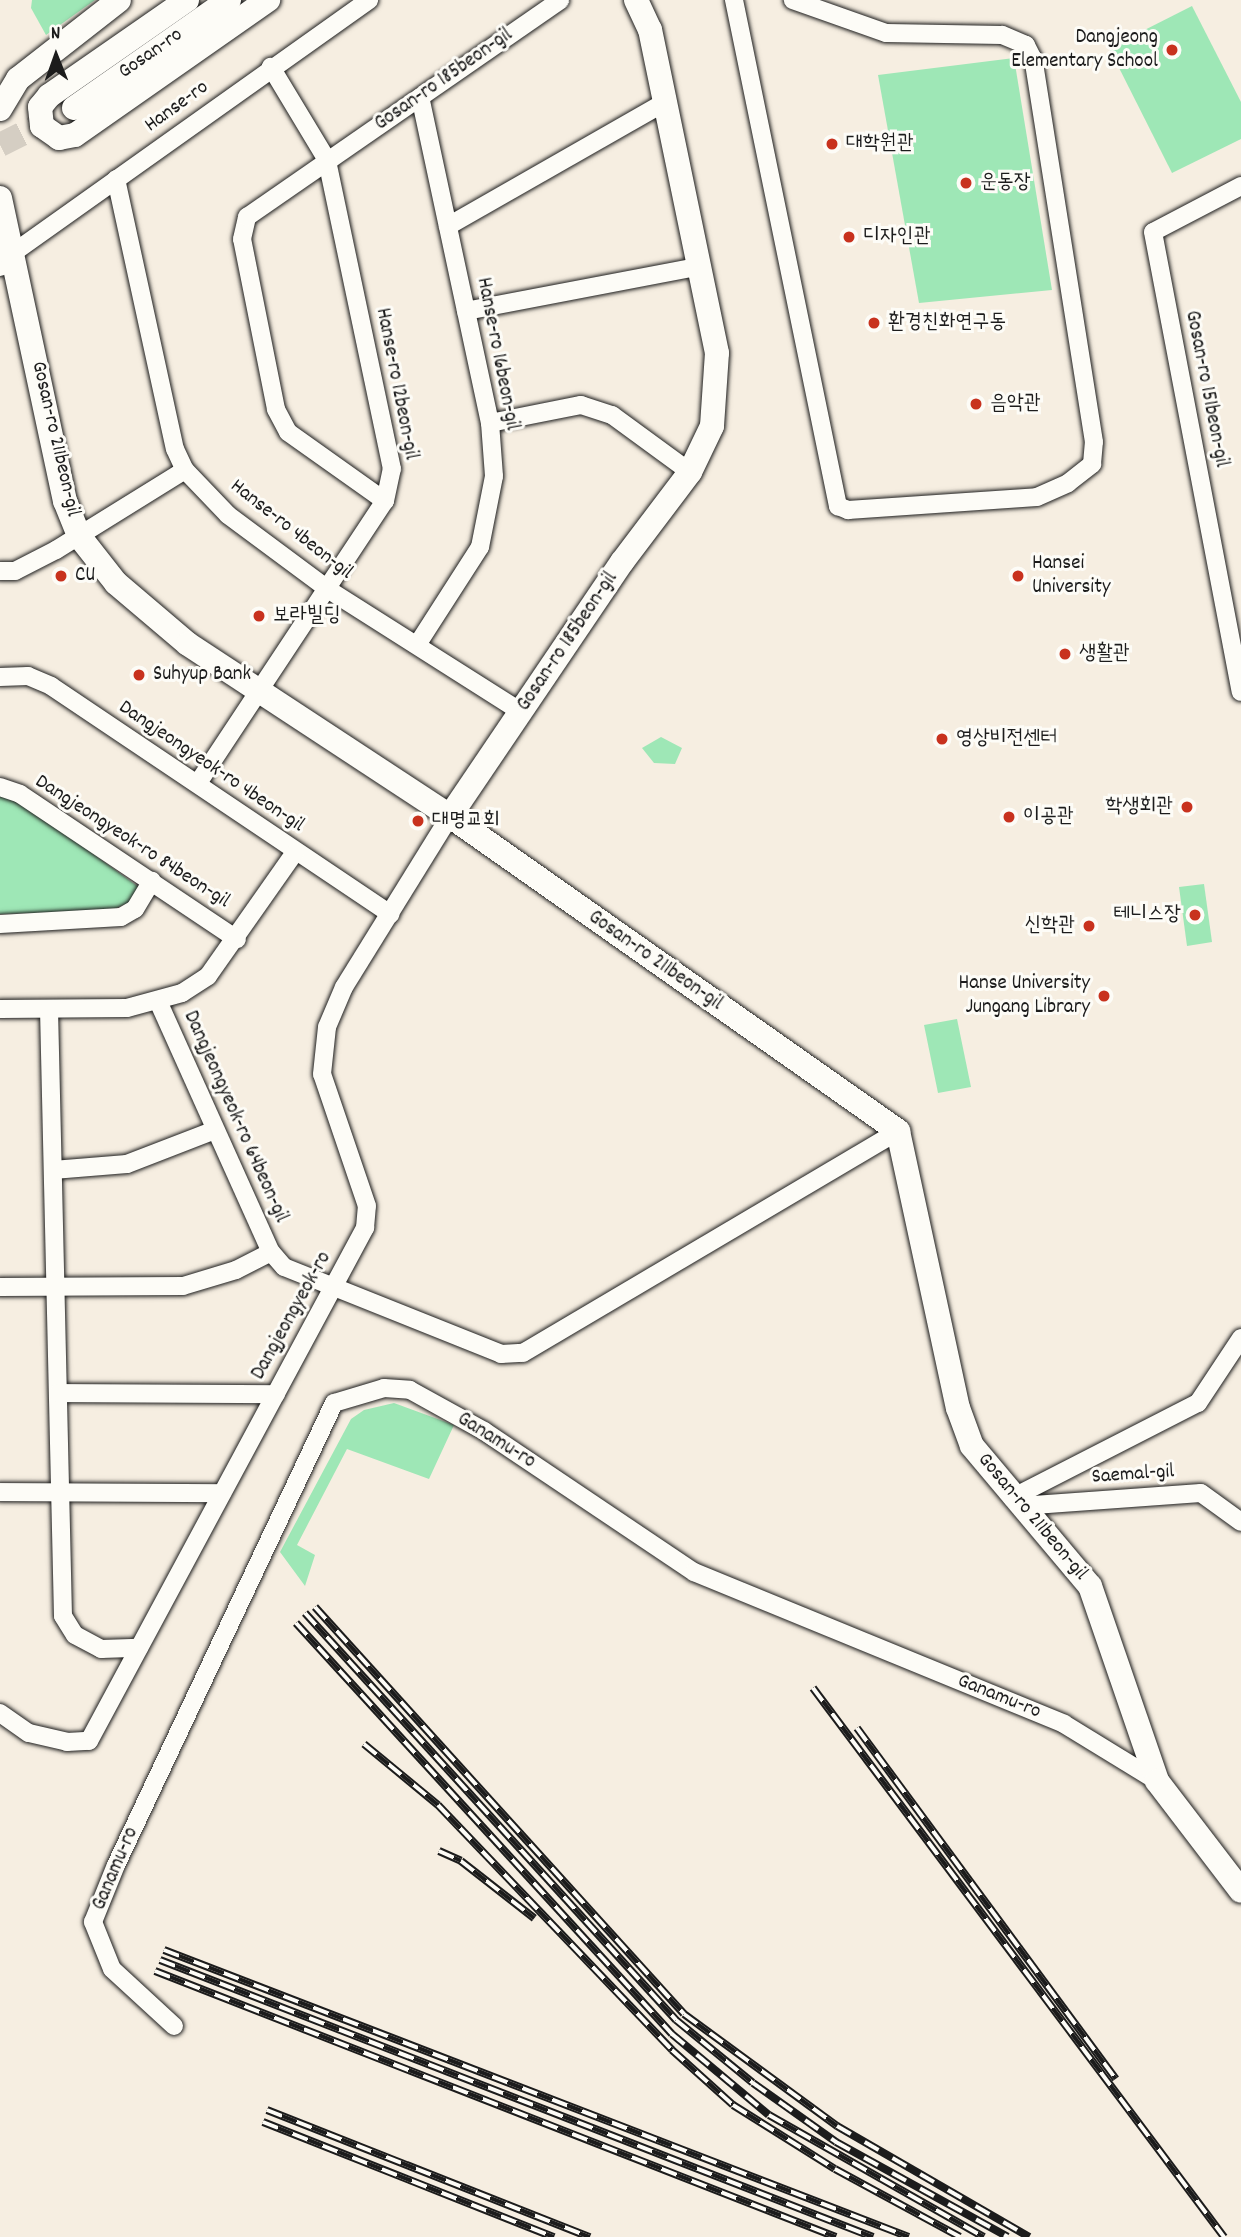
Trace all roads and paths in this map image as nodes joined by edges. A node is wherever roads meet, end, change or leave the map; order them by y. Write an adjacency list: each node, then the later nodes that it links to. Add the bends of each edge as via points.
1 (119, 0): 14 (street, via 18,79)
2 (187, 0): 4 (street, via 49,96 40,107 42,126 59,138 75,135)
3 (229, 0): 13 (street, Gosan-ro)
4 (268, 0)
5 (369, 0): 10 (street, Hanse-ro)
6 (560, 0): 11 (street, Gosan-ro 185beon-gil)
7 (636, 0): 12 (street, Gosan-ro 185beon-gil, via 650,30)
8 (734, 0): 9 (street, via 838,506 848,510 1037,497 1068,483 1091,464 1094,442 1034,59 1027,45 1002,35 886,33)
9 (793, 0)
10 (271, 67): 15 (street, Hanse-ro 12beon-gil); 16 (street, Hanse-ro)
11 (421, 97): 15 (street, Gosan-ro 185beon-gil); 19 (street, Hanse-ro 16beon-gil)
12 (665, 102): 19 (street); 21 (street, Gosan-ro 185beon-gil)
13 (74, 108)
14 (0, 109)
15 (327, 160): 26 (street, Hanse-ro 12beon-gil, via 392,469); 26 (street, Gosan-ro 185beon-gil, via 247,217 242,239 276,409 288,432)
16 (116, 179): 20 (street, Hanse-ro); 24 (street, Hanse-ro 4beon-gil, via 175,449)
17 (1241, 186): 33 (street, Gosan-ro 151beon-gil, via 1153,232)
18 (0, 198): 20 (street, Gosan-ro 211beon-gil)
19 (448, 226): 22 (street, Hanse-ro 16beon-gil)
20 (7, 260): 27 (street, Gosan-ro 211beon-gil, via 65,501)
21 (701, 266): 22 (street); 25 (street, Gosan-ro 185beon-gil, via 719,374 712,426)
22 (466, 311): 23 (street, Hanse-ro 16beon-gil)
23 (490, 423): 25 (street, via 581,405 612,415); 30 (street, Hanse-ro 16beon-gil, via 494,476 480,547)
24 (185, 470): 27 (street); 29 (street, Hanse-ro 4beon-gil, via 228,515)
25 (690, 471): 34 (street, Gosan-ro 185beon-gil)
26 (385, 500): 29 (street, Hanse-ro 12beon-gil)
27 (79, 537): 28 (street, via 15,571); 32 (street, Gosan-ro 211beon-gil, via 144,611)
28 (0, 571)
29 (329, 590): 30 (street, Hanse-ro 4beon-gil); 32 (street, Hanse-ro 12beon-gil)
30 (417, 645): 34 (street, Hanse-ro 4beon-gil)
31 (0, 677): 35 (street, Dangjeongyeok-ro 4beon-gil, via 28,676 51,687)
32 (262, 692): 35 (street, Hanse-ro 12beon-gil); 37 (street, Gosan-ro 211beon-gil)
33 (1241, 692)
34 (521, 712): 37 (street, Gosan-ro 185beon-gil)
35 (198, 783): 38 (street, Dangjeongyeok-ro 4beon-gil)
36 (0, 787): 39 (street, Dangjeongyeok-ro 84beon-gil, via 20,794)
37 (450, 816): 40 (street, Dangjeongyeok-ro); 47 (street, Gosan-ro 211beon-gil)
38 (295, 852): 40 (street, Dangjeongyeok-ro 4beon-gil); 42 (street)
39 (152, 881): 41 (street, via 135,909 121,918); 42 (street, Dangjeongyeok-ro 84beon-gil)
40 (390, 914): 52 (street, Dangjeongyeok-ro, via 344,987 327,1027 322,1074 367,1206 365,1228)
41 (0, 924)
42 (237, 939): 43 (street, via 208,976)
43 (158, 1001): 45 (street, via 127,1008); 46 (street, Dangjeongyeok-ro 64beon-gil)
44 (0, 1009): 45 (street)
45 (49, 1009): 48 (street)
46 (215, 1130): 48 (street, via 127,1164); 49 (street, Dangjeongyeok-ro 64beon-gil)
47 (898, 1132): 52 (street, Dangjeongyeok-ro 64beon-gil, via 523,1353 486,1352); 59 (street, Gosan-ro 211beon-gil, via 958,1409 972,1446)
48 (53, 1170): 51 (street)
49 (271, 1252): 51 (street, Dangjeongyeok-ro 64beon-gil, via 236,1270 183,1286); 52 (street, Dangjeongyeok-ro 64beon-gil, via 284,1268)
50 (0, 1287): 51 (street, Dangjeongyeok-ro 64beon-gil)
51 (55, 1287): 54 (street)
52 (333, 1290): 55 (street, Dangjeongyeok-ro)
53 (1241, 1338): 59 (street, via 1198,1403)
54 (58, 1392): 55 (street); 57 (street)
55 (276, 1394): 58 (street, Dangjeongyeok-ro)
56 (0, 1492): 57 (street)
57 (60, 1492): 58 (street); 61 (street, via 63,1616 75,1634 101,1648)
58 (222, 1493): 61 (street, Dangjeongyeok-ro)
59 (1016, 1502): 60 (street, Saemal-gil, via 1201,1493); 63 (street, Gosan-ro 211beon-gil, via 1090,1586)
60 (1241, 1522)
61 (139, 1648): 62 (street, Dangjeongyeok-ro, via 89,1741 67,1742 29,1732)
62 (0, 1713)
63 (1157, 1781): 64 (street, Ganamu-ro); 65 (street, Ganamu-ro, via 1064,1724 694,1572 484,1431 410,1390 384,1388 334,1403 93,1922 112,1969)
64 (1241, 1891)
65 (173, 2026)

